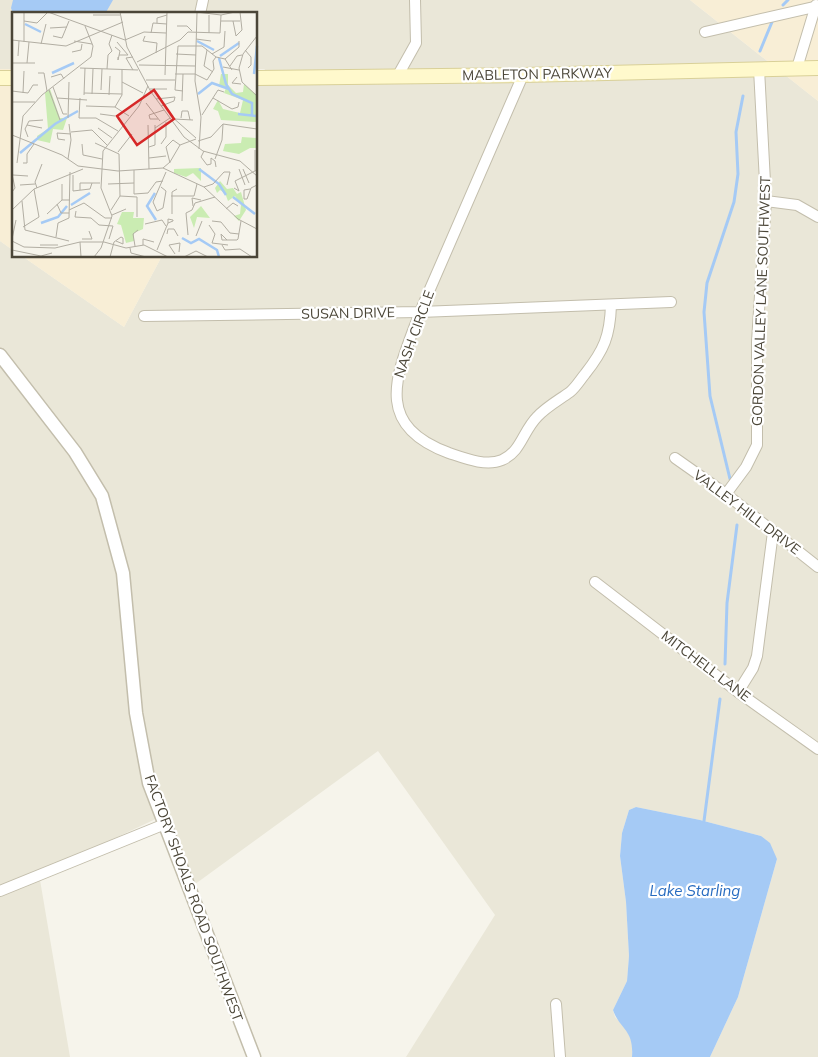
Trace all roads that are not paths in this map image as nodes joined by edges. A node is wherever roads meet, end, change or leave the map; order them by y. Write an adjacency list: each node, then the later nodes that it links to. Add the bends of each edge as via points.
1 (415, 0): 8 (street, via 414,51)
2 (816, 5): 3 (street); 4 (street)
3 (705, 32)
4 (797, 68): 5 (main road, MABLETON PARKWAY); 6 (main road, MABLETON PARKWAY)
5 (818, 68)
6 (759, 69): 7 (main road, MABLETON PARKWAY); 10 (street, GORDON VALLEY LANE SOUTHWEST)
7 (523, 75): 8 (main road, MABLETON PARKWAY); 14 (street, NASH CIRCLE)
8 (397, 77): 9 (main road, MABLETON PARKWAY)
9 (258, 78)
10 (766, 201): 11 (street, via 797,206); 18 (street, GORDON VALLEY LANE SOUTHWEST, via 757,342 757,445)
11 (818, 217)
12 (671, 302): 13 (street, SUSAN DRIVE)
13 (611, 305): 14 (street, SUSAN DRIVE); 14 (street, NASH CIRCLE, via 608,338 590,368 572,390 536,417 514,453 501,461 489,462 436,448 409,429 398,411 396,388)
14 (420, 312): 15 (street, SUSAN DRIVE)
15 (144, 316)
16 (0, 355): 24 (street, FACTORY SHOALS ROAD SOUTHWEST, via 75,452 102,496 123,573 142,751 149,782)
17 (675, 458): 18 (street, VALLEY HILL DRIVE)
18 (726, 494): 19 (street, VALLEY HILL DRIVE)
19 (773, 532): 20 (street, VALLEY HILL DRIVE); 22 (street, via 757,656)
20 (818, 567)
21 (595, 582): 22 (street, MITCHELL LANE)
22 (738, 692): 23 (street, MITCHELL LANE)
23 (818, 749)
24 (165, 824): 25 (street); 27 (street, FACTORY SHOALS ROAD SOUTHWEST)
25 (0, 891)
26 (556, 1004): 28 (street)
27 (254, 1057)
28 (560, 1057)

